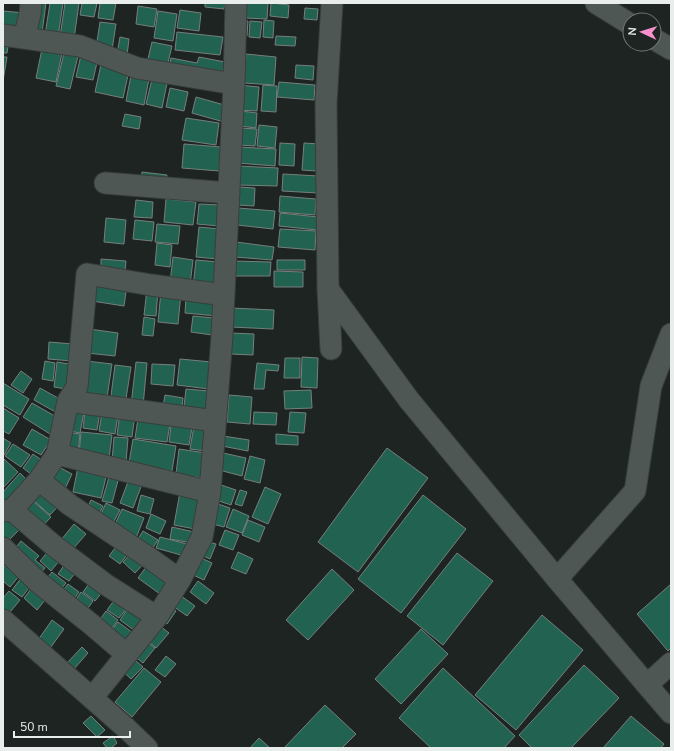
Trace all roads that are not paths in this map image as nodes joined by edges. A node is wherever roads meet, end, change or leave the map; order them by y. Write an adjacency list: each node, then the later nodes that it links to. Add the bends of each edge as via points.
1 (31, 3): 7 (street)
2 (236, 3): 10 (street)
3 (332, 3): 13 (street, via 326,103)
4 (596, 3): 5 (street)
5 (622, 19)
6 (3, 35): 7 (street)
7 (24, 38): 10 (street, via 80,46 137,68)
8 (662, 44): 9 (street)
9 (671, 49)
10 (234, 84): 12 (street)
11 (105, 182): 12 (street)
12 (229, 193): 14 (street)
13 (328, 289): 16 (street); 24 (street, via 409,400)
14 (224, 295): 17 (street, via 87,274 77,387); 18 (street)
15 (671, 334): 24 (street, via 652,386 635,491)
16 (331, 349)
17 (68, 401): 18 (street); 19 (street)
18 (215, 420): 21 (street)
19 (57, 454): 20 (street); 21 (street)
20 (38, 480): 22 (street); 25 (street, via 70,506)
21 (210, 492): 25 (street, via 202,537)
22 (8, 510): 26 (street, via 105,584)
23 (3, 548): 28 (street, via 38,582)
24 (557, 579): 30 (street)
25 (180, 580): 26 (street)
26 (157, 617): 28 (street)
27 (3, 620): 31 (street)
28 (126, 654): 31 (street)
29 (671, 663): 30 (street)
30 (647, 685): 32 (street)
31 (92, 698): 33 (street)
32 (671, 713)
33 (147, 748)

